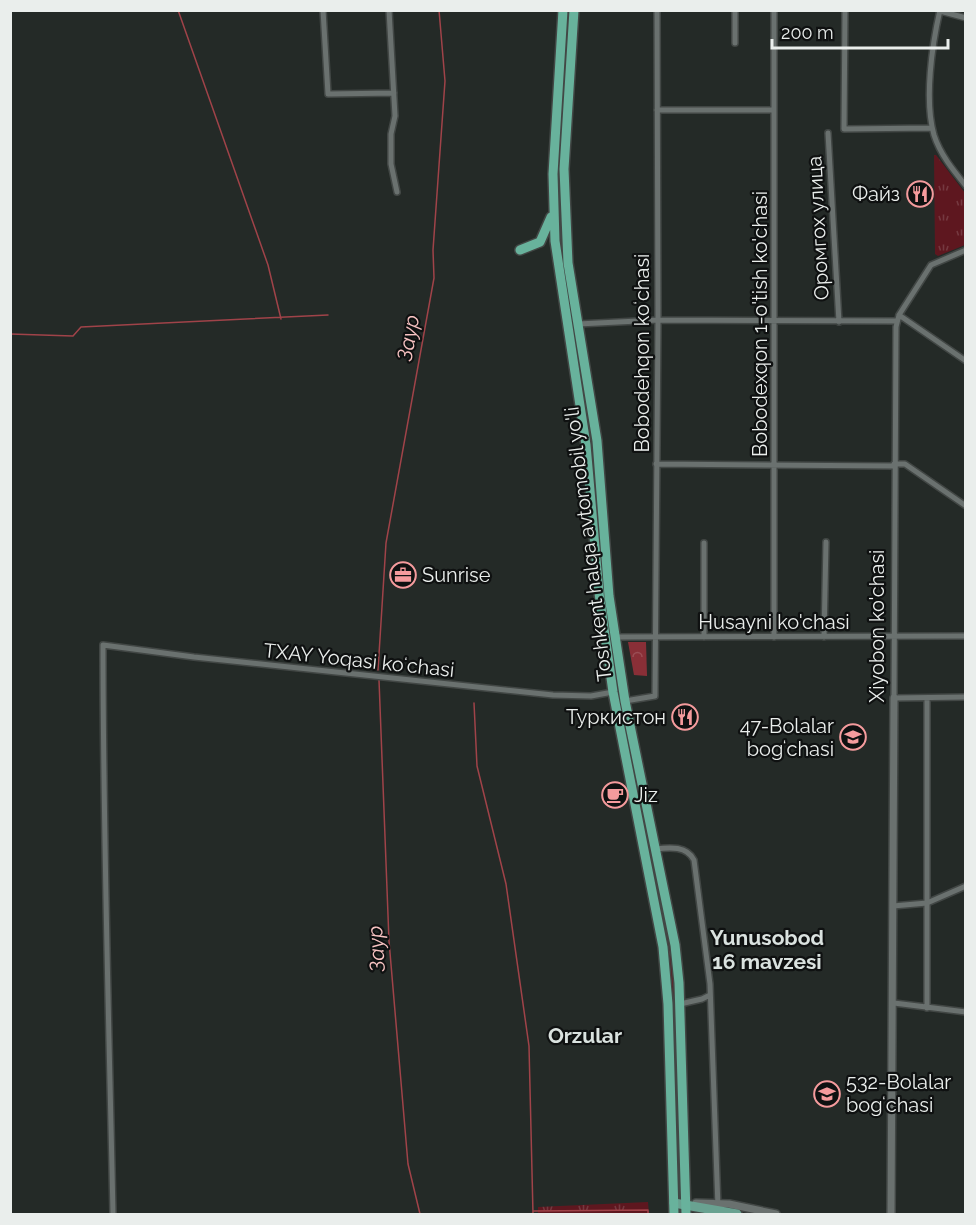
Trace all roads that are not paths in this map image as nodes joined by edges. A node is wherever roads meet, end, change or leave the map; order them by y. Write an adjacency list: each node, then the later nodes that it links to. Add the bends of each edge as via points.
1 (323, 10): 14 (street, via 328,94)
2 (388, 10): 14 (street)
3 (563, 10): 12 (highway, Toshkent halqa avtomobil yo'li)
4 (574, 10): 13 (highway, Toshkent halqa avtomobil yo'li)
5 (657, 10): 15 (street, Bobodehqon koʻchasi)
6 (735, 10): 11 (street)
7 (774, 10): 16 (street, Bobodexqon 1-o'tish ko'chasi)
8 (845, 10): 17 (street, via 844,129)
9 (940, 11): 10 (street); 17 (street, via 932,68)
10 (966, 18)
11 (735, 43)
12 (558, 75): 13 (highway); 21 (highway, Toshkent halqa avtomobil yo'li)
13 (569, 75): 28 (highway, Toshkent halqa avtomobil yo'li, via 564,200 568,263)
14 (394, 93): 20 (street, via 391,164)
15 (657, 110): 16 (street); 25 (street, Bobodehqon koʻchasi)
16 (774, 110): 26 (street, Bobodexqon 1-o'tish ko'chasi)
17 (933, 128): 19 (street, via 942,154)
18 (828, 132): 27 (street, Оромгох улица)
19 (966, 186)
20 (397, 192)
21 (553, 206): 22 (highway, via 543,238); 35 (highway, Toshkent halqa avtomobil yo'li, via 557,264 586,445)
22 (520, 250)
23 (966, 250): 24 (street, via 931,265)
24 (898, 318): 27 (street); 29 (street); 32 (street, Xiyobon ko'chasi)
25 (658, 320): 26 (street); 28 (street); 30 (street, Bobodehqon koʻchasi)
26 (775, 321): 27 (street); 31 (street, Bobodexqon 1-o'tish ko'chasi)
27 (839, 322)
28 (578, 324): 34 (highway, Toshkent halqa avtomobil yo'li, via 598,454)
29 (966, 361)
30 (656, 464): 31 (street); 42 (street, Bobodehqon koʻchasi)
31 (775, 465): 32 (street); 44 (street, Bobodexqon 1-o'tish ko'chasi)
32 (894, 465): 33 (street, via 904,464); 39 (street, Xiyobon ko'chasi)
33 (966, 506)
34 (604, 532): 35 (highway); 41 (highway, Toshkent halqa avtomobil yo'li)
35 (593, 533): 45 (highway, Toshkent halqa avtomobil yo'li)
36 (826, 542): 38 (street)
37 (704, 543): 43 (street)
38 (824, 636): 39 (street, Husayni ko'chasi); 44 (street, Husayni ko'chasi)
39 (894, 636): 40 (street, Husayni ko'chasi); 47 (street, Xiyobon ko'chasi)
40 (966, 636)
41 (615, 637): 42 (street, Husayni ko'chasi); 49 (highway, Toshkent halqa avtomobil yo'li)
42 (655, 637): 43 (street, Husayni ko'chasi); 49 (street, Bobodehqon koʻchasi, via 655,696)
43 (704, 637): 44 (street, Husayni ko'chasi)
44 (774, 637)
45 (612, 692): 51 (highway, Toshkent halqa avtomobil yo'li); 63 (street, TXAY Yoqasi koʻchasi, via 554,695 103,645)
46 (966, 697): 48 (street)
47 (894, 698): 48 (street); 54 (street, Xiyobon ko'chasi)
48 (927, 698): 53 (street)
49 (625, 701): 50 (highway, Toshkent halqa avtomobil yo'li)
50 (656, 849): 51 (highway); 55 (street, via 675,848 693,858); 57 (highway, Toshkent halqa avtomobil yo'li, via 675,945)
51 (646, 851): 60 (highway, Toshkent halqa avtomobil yo'li, via 661,927 667,985)
52 (966, 886): 53 (street)
53 (927, 903): 54 (street); 58 (street)
54 (893, 906): 56 (street, Xiyobon ko'chasi)
55 (710, 994): 57 (street); 62 (street)
56 (894, 1003): 58 (street); 68 (street, Xiyobon ko'chasi)
57 (680, 1004): 61 (highway, Toshkent halqa avtomobil yo'li)
58 (927, 1008): 59 (street)
59 (966, 1012)
60 (674, 1203): 61 (main road); 64 (highway, Toshkent halqa avtomobil yo'li)
61 (686, 1203): 62 (main road); 65 (highway, Toshkent halqa avtomobil yo'li)
62 (719, 1208): 66 (main road); 67 (street)
63 (113, 1215)
64 (674, 1215)
65 (686, 1215)
66 (736, 1215)
67 (776, 1215)
68 (891, 1215)

